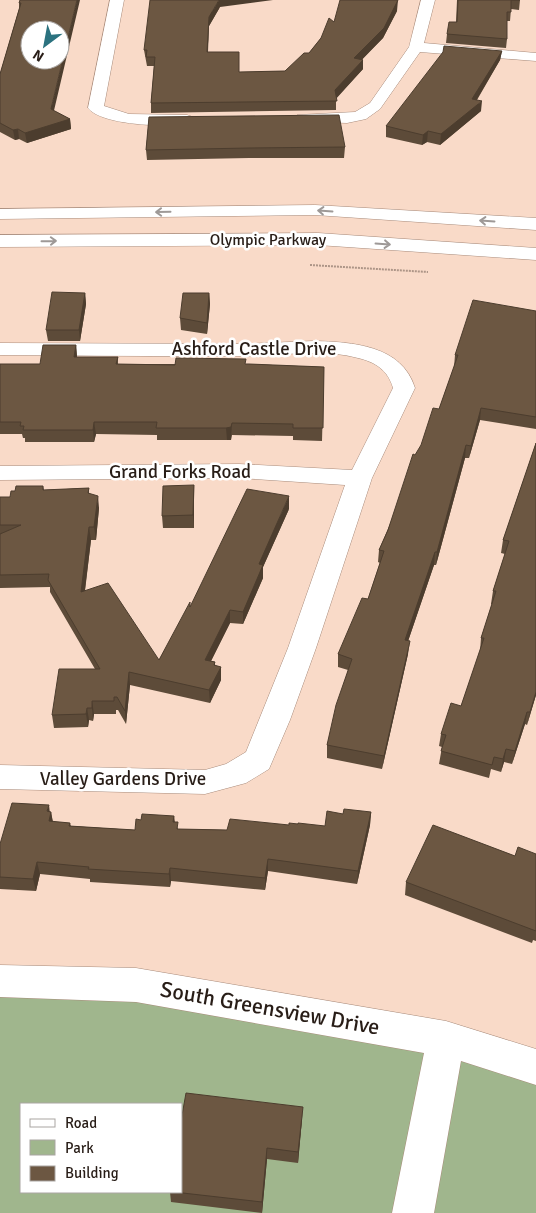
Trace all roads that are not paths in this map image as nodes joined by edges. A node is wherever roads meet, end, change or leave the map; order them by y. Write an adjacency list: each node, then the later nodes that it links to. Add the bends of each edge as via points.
1 (117, 0): 6 (street, via 96,108 110,116 130,120)
2 (428, 0): 3 (street)
3 (416, 47): 4 (street); 5 (street, via 375,106 360,116)
4 (536, 56)
5 (292, 119)
6 (201, 120)
7 (0, 214): 8 (street, Olympic Parkway, one-way to 7, via 315,210)
8 (536, 224)
9 (0, 241): 10 (street, Olympic Parkway, one-way to 10, via 318,239)
10 (536, 254)
11 (0, 349): 13 (street, Ashford Castle Drive, via 332,347 383,359 401,374 404,388)
12 (0, 473): 13 (street, Grand Forks Road, via 239,471)
13 (360, 478): 14 (street, Ashford Castle Drive)
14 (275, 720): 15 (street, Valley Gardens Drive, via 258,760 236,774 205,782)
15 (0, 777)
16 (0, 980): 17 (street, South Greensview Drive, via 136,985)
17 (446, 1039): 18 (street, South Greensview Drive); 19 (street)
18 (536, 1067)
19 (413, 1213)

